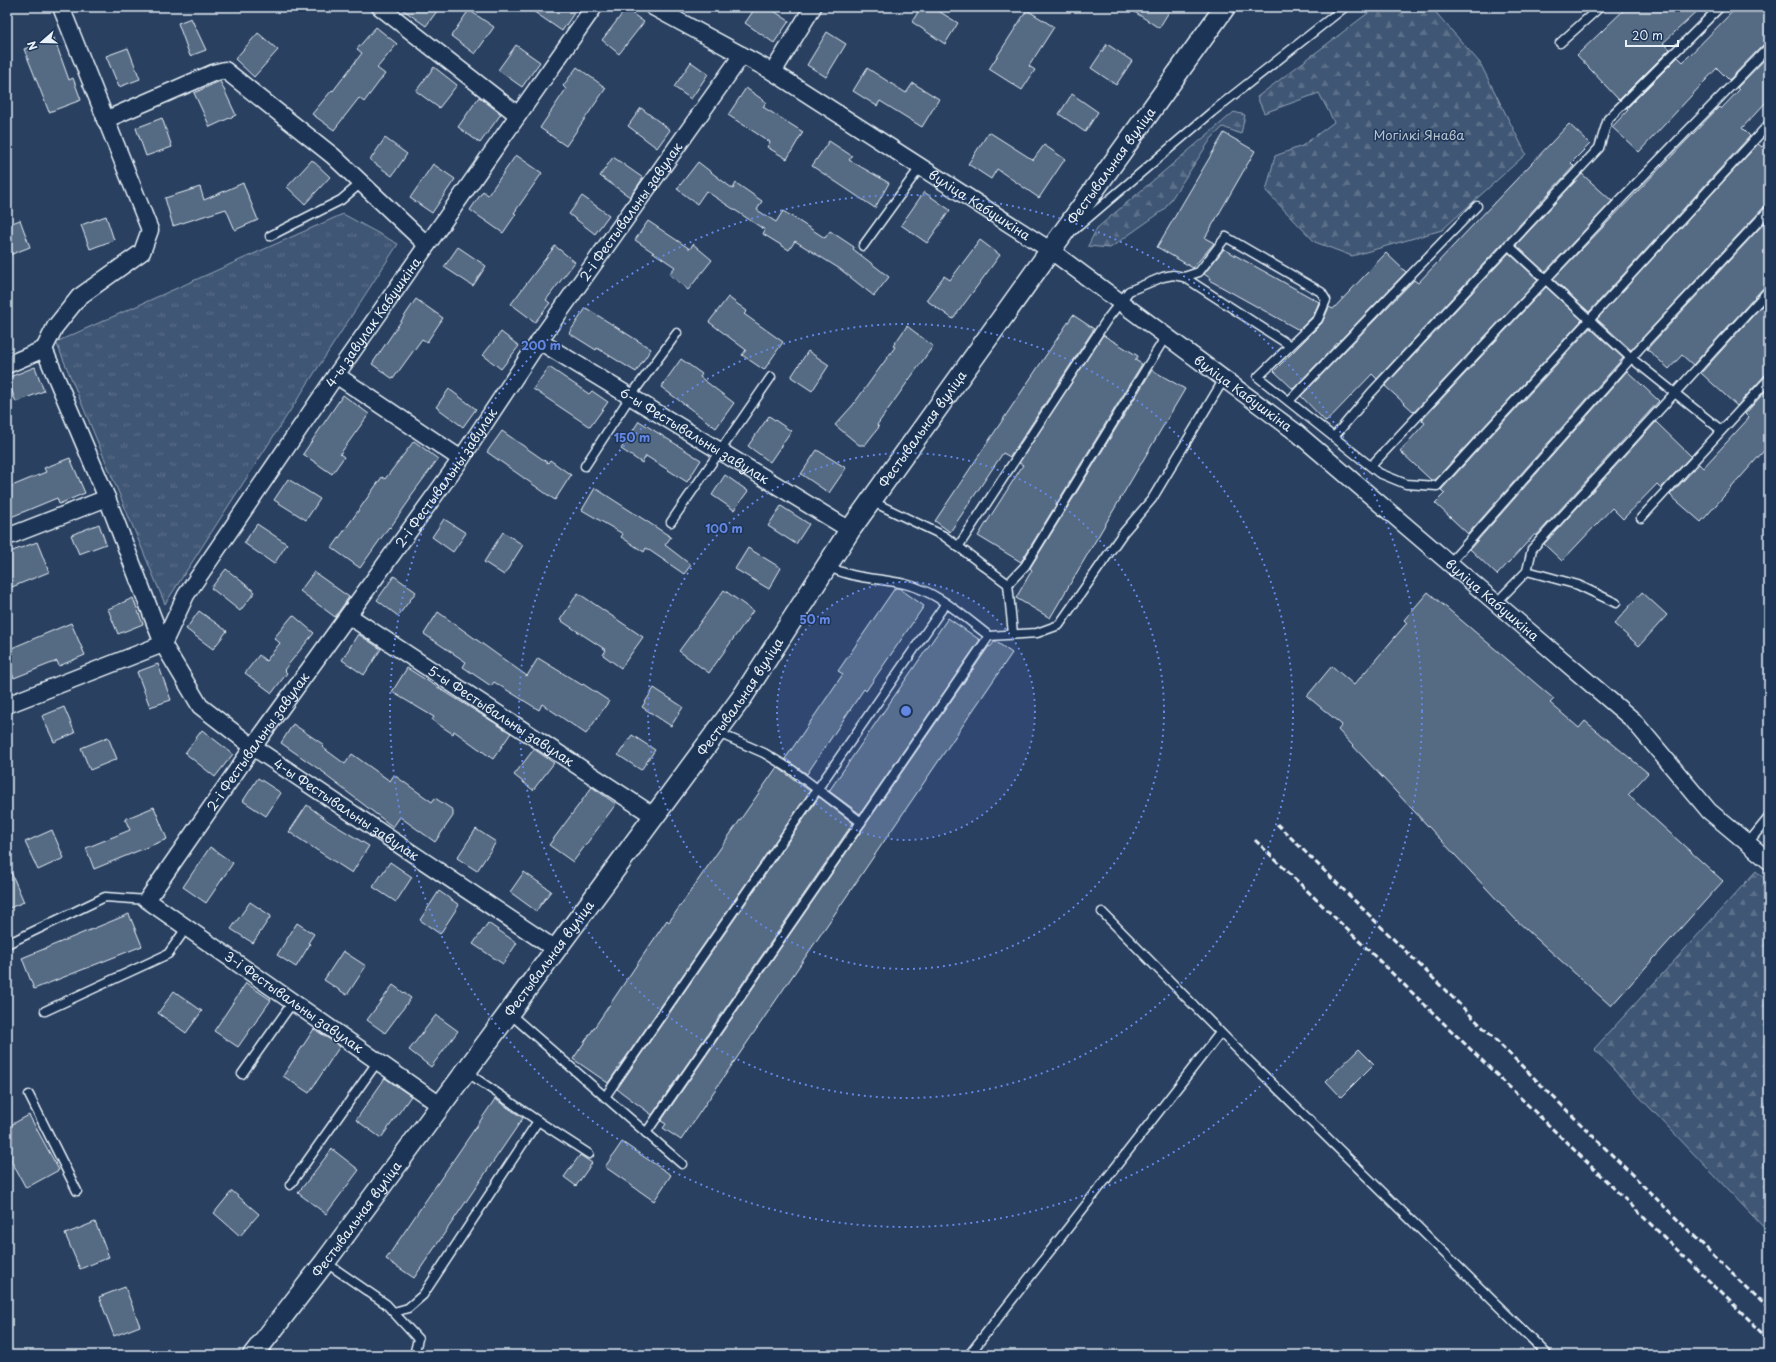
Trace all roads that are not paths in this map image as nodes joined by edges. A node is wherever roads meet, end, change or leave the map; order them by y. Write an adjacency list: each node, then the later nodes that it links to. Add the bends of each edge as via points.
1 (61, 7): 15 (street)
2 (380, 7): 14 (street)
3 (594, 7): 14 (street, 4-ы завулак Кабушкіна)
4 (652, 7): 12 (street, вуліца Кабушкіна)
5 (813, 7): 13 (street)
6 (1225, 7): 25 (street, Фестывальная вуліца)
7 (1345, 7): 25 (lane, via 1212,112)
8 (1600, 7): 10 (lane)
9 (1720, 7): 23 (lane, via 1608,119 1599,148)
10 (1560, 43)
11 (1769, 47): 27 (lane)
12 (742, 56): 13 (street, вуліца Кабушкіна); 33 (street, 2-і Фестывальны завулак)
13 (773, 72): 17 (street, вуліца Кабушкіна)
14 (518, 115): 22 (street, 4-ы завулак Кабушкіна)
15 (105, 120): 18 (street, via 225,70 333,156); 35 (street, via 150,230 142,252 79,297 55,327)
16 (1769, 124): 30 (lane)
17 (921, 166): 24 (lane); 25 (street, вуліца Кабушкіна)
18 (361, 183): 21 (lane, via 341,200); 22 (street)
19 (1477, 206): 44 (lane)
20 (1769, 210): 36 (lane)
21 (270, 236)
22 (427, 245): 38 (street, 4-ы завулак Кабушкіна)
23 (1508, 245): 27 (lane); 46 (lane, via 1371,393)
24 (863, 246)
25 (1050, 250): 29 (street, вуліца Кабушкіна); 52 (street, Фестывальная вуліца)
26 (1184, 277): 29 (lane, via 1163,277 1129,291); 34 (lane); 34 (lane, via 1199,272 1226,237 1321,292 1326,300 1318,319)
27 (1546, 279): 30 (lane); 50 (lane)
28 (1769, 290): 42 (lane)
29 (1120, 302): 32 (street, вуліца Кабушкіна); 57 (lane)
30 (1589, 320): 36 (lane); 50 (lane, via 1437,486 1406,484 1379,473)
31 (677, 333): 43 (lane)
32 (1166, 336): 40 (street, вуліца Кабушкіна); 61 (lane, via 1025,566)
33 (539, 341): 43 (street, 6-ы Фестывальны завулак); 48 (street, 2-і Фестывальны завулак)
34 (1289, 345): 44 (lane, via 1258,377)
35 (44, 349): 37 (street); 51 (street, 4-ы Фестывальны завулак)
36 (1631, 358): 42 (lane); 58 (lane)
37 (7, 365)
38 (336, 375): 48 (street); 68 (street, 4-ы завулак Кабушкіна, via 186,595)
39 (771, 377): 47 (lane)
40 (1224, 379): 58 (street, вуліца Кабушкіна, via 1297,433); 66 (lane, via 1152,499 1123,533 1059,625 1036,633)
41 (1769, 379): 45 (lane)
42 (1673, 393): 45 (lane); 60 (lane, via 1532,549)
43 (630, 397): 47 (street, 6-ы Фестывальны завулак); 49 (lane)
44 (1289, 401): 46 (lane)
45 (1720, 430): 53 (lane)
46 (1334, 438): 50 (lane)
47 (719, 451): 54 (lane); 55 (street, 6-ы Фестывальны завулак)
48 (461, 459): 65 (street, 2-і Фестывальны завулак)
49 (585, 466)
50 (1371, 466)
51 (107, 498): 56 (street); 68 (street, 4-ы Фестывальны завулак)
52 (871, 500): 55 (street, Фестывальная вуліца); 57 (lane, via 944,536)
53 (1641, 518)
54 (671, 522)
55 (850, 530): 59 (street, Фестывальная вуліца)
56 (7, 538)
57 (958, 547): 61 (lane)
58 (1449, 564): 62 (street, вуліца Кабушкіна)
59 (827, 565): 63 (lane, via 844,573 907,584); 70 (street, Фестывальная вуліца, via 743,696)
60 (1527, 571): 62 (lane); 64 (lane, via 1578,584)
61 (1008, 584): 66 (lane)
62 (1496, 602): 76 (street, вуліца Кабушкіна, via 1633,720 1708,811)
63 (946, 603): 67 (lane); 72 (lane)
64 (1616, 603)
65 (349, 616): 71 (street, 2-і Фестывальны завулак); 73 (street, 5-ы Фестывальны завулак)
66 (1013, 634): 67 (lane)
67 (989, 636): 75 (lane)
68 (163, 644): 69 (street); 71 (street, 4-ы Фестывальны завулак, via 200,706)
69 (7, 705)
70 (716, 732): 72 (lane, via 764,753); 73 (street, Фестывальная вуліца)
71 (253, 747): 78 (street, 2-і Фестывальны завулак); 82 (street, 4-ы Фестывальны завулак)
72 (818, 789): 75 (lane); 91 (lane)
73 (654, 816): 82 (street, Фестывальная вуліца)
74 (1769, 817): 76 (lane)
75 (861, 822): 94 (lane)
76 (1748, 843): 77 (street, вуліца Кабушкіна)
77 (1769, 861)
78 (148, 900): 80 (street, 3-і Фестывальны завулак); 81 (lane, via 105,897)
79 (1102, 912): 86 (lane)
80 (187, 927): 83 (street, 3-і Фестывальны завулак); 84 (lane, via 168,954)
81 (7, 944)
82 (555, 949): 85 (street, Фестывальная вуліца)
83 (293, 1002): 87 (street, 3-і Фестывальны завулак); 89 (lane)
84 (45, 1011)
85 (508, 1013): 88 (street, Фестывальная вуліца); 91 (lane)
86 (1220, 1032): 103 (lane); 104 (lane)
87 (378, 1061): 92 (street, 3-і Фестывальны завулак); 97 (lane)
88 (465, 1071): 92 (street, Фестывальная вуліца); 93 (lane)
89 (242, 1074)
90 (29, 1095): 98 (lane)
91 (605, 1097): 94 (lane)
92 (440, 1105): 99 (street, Фестывальная вуліца)
93 (538, 1121): 95 (lane); 100 (lane, via 423,1295 408,1308)
94 (646, 1133): 96 (lane)
95 (589, 1154)
96 (682, 1164)
97 (290, 1185)
98 (77, 1191)
99 (324, 1262): 100 (lane); 101 (street, Фестывальная вуліца)
100 (394, 1312): 102 (lane, via 418,1339)
101 (253, 1355)
102 (414, 1355)
103 (969, 1355)
104 (1548, 1355)

